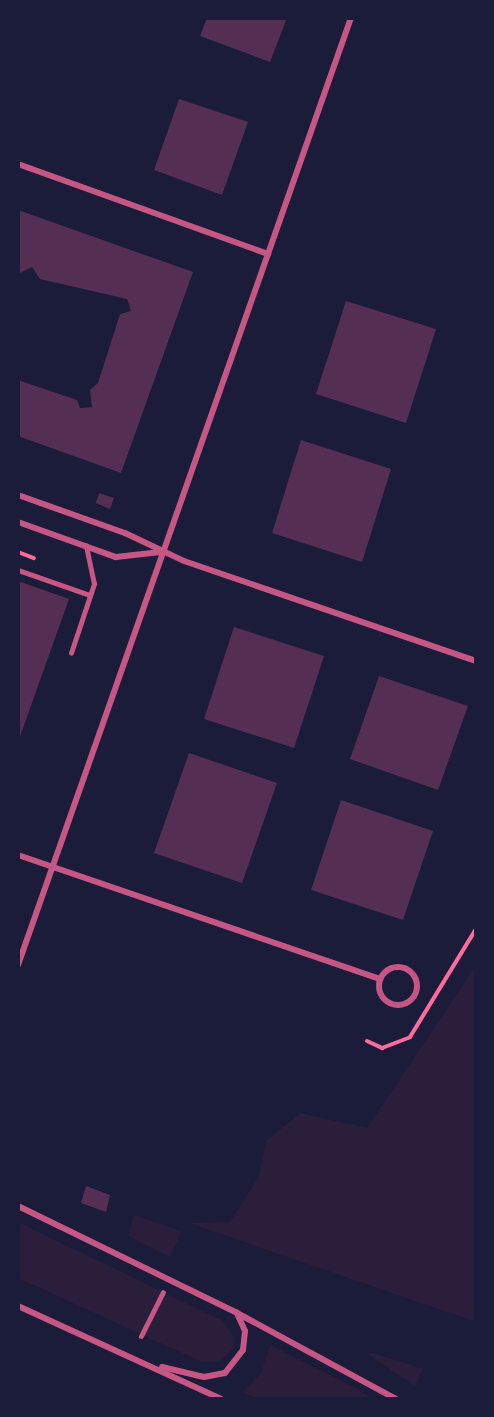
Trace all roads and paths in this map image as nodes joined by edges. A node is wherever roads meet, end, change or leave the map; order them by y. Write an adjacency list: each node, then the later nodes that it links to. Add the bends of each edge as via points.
1 (351, 18): 3 (street)
2 (18, 164): 3 (street)
3 (268, 254): 7 (street)
4 (18, 495): 7 (street, via 125,533)
5 (18, 522): 6 (street)
6 (86, 546): 7 (street, via 131,558); 9 (lane, via 93,562)
7 (161, 552): 11 (street); 13 (street)
8 (18, 570): 9 (lane)
9 (90, 595): 10 (lane)
10 (71, 653)
11 (476, 661)
12 (18, 855): 13 (street)
13 (52, 867): 15 (street); 16 (street)
14 (476, 929): 17 (path, via 410,1037 382,1048)
15 (18, 965)
16 (380, 979): 16 (street, via 393,968 406,969 415,977 415,995 406,1004 387,1002 380,992)
17 (367, 1041)
18 (18, 1206): 21 (street)
19 (163, 1292): 22 (street)
20 (18, 1306): 23 (street)
21 (237, 1312): 23 (street, via 244,1331 243,1350 225,1373 179,1373); 25 (street)
22 (141, 1336)
23 (130, 1356): 24 (street)
24 (221, 1399)
25 (396, 1399)

